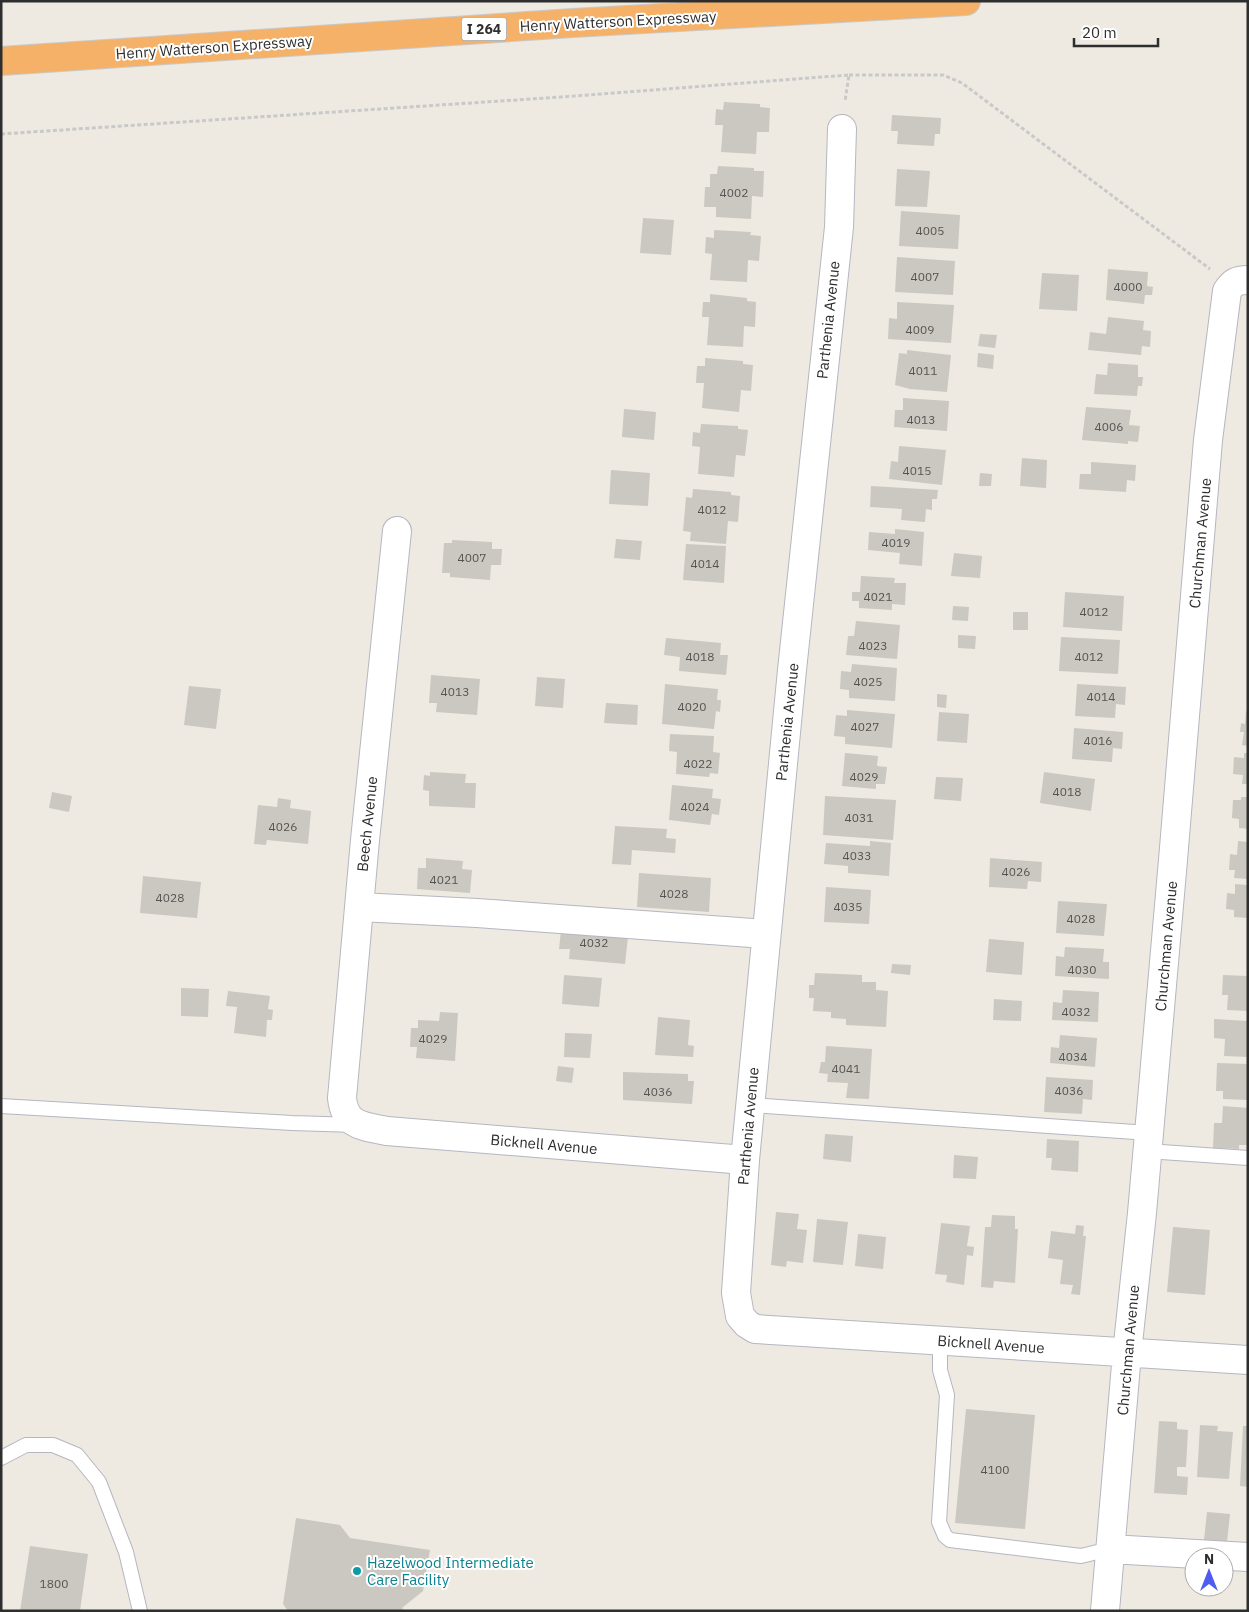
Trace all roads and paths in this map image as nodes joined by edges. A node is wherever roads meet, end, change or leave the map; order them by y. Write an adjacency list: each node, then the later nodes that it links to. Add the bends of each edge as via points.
1 (966, 1): 2 (highway, Henry Watterson Expressway / I 264)
2 (1, 61)
3 (849, 75): 4 (path); 5 (path); 6 (path, via 943,75 962,83)
4 (842, 129): 9 (street, Parthenia Avenue, via 839,227)
5 (1, 134)
6 (1237, 283): 13 (street, Churchman Avenue, via 1228,291 1208,440)
7 (397, 531): 8 (street, Beech Avenue)
8 (359, 907): 9 (street); 12 (street, Beech Avenue, via 342,1098 343,1108)
9 (766, 934): 11 (street, Parthenia Avenue)
10 (1, 1106): 12 (lane, via 292,1124)
11 (750, 1106): 13 (lane); 15 (street, Parthenia Avenue)
12 (352, 1120): 15 (street, Bicknell Avenue, via 387,1131)
13 (1148, 1142): 14 (lane); 18 (street, Churchman Avenue)
14 (1248, 1158)
15 (745, 1160): 16 (street, Parthenia Avenue, via 736,1293)
16 (740, 1316): 17 (street, Bicknell Avenue, via 754,1329)
17 (940, 1341): 18 (street, Bicknell Avenue); 21 (lane, via 940,1370 947,1395 939,1522 944,1536 950,1540 1080,1556)
18 (1127, 1353): 19 (street, Bicknell Avenue); 21 (street, Churchman Avenue)
19 (1248, 1360)
20 (1, 1458): 23 (lane, via 26,1446 53,1444 78,1455 99,1482 126,1552)
21 (1110, 1549): 22 (street); 24 (street, Churchman Avenue)
22 (1248, 1556)
23 (140, 1611)
24 (1105, 1611)

